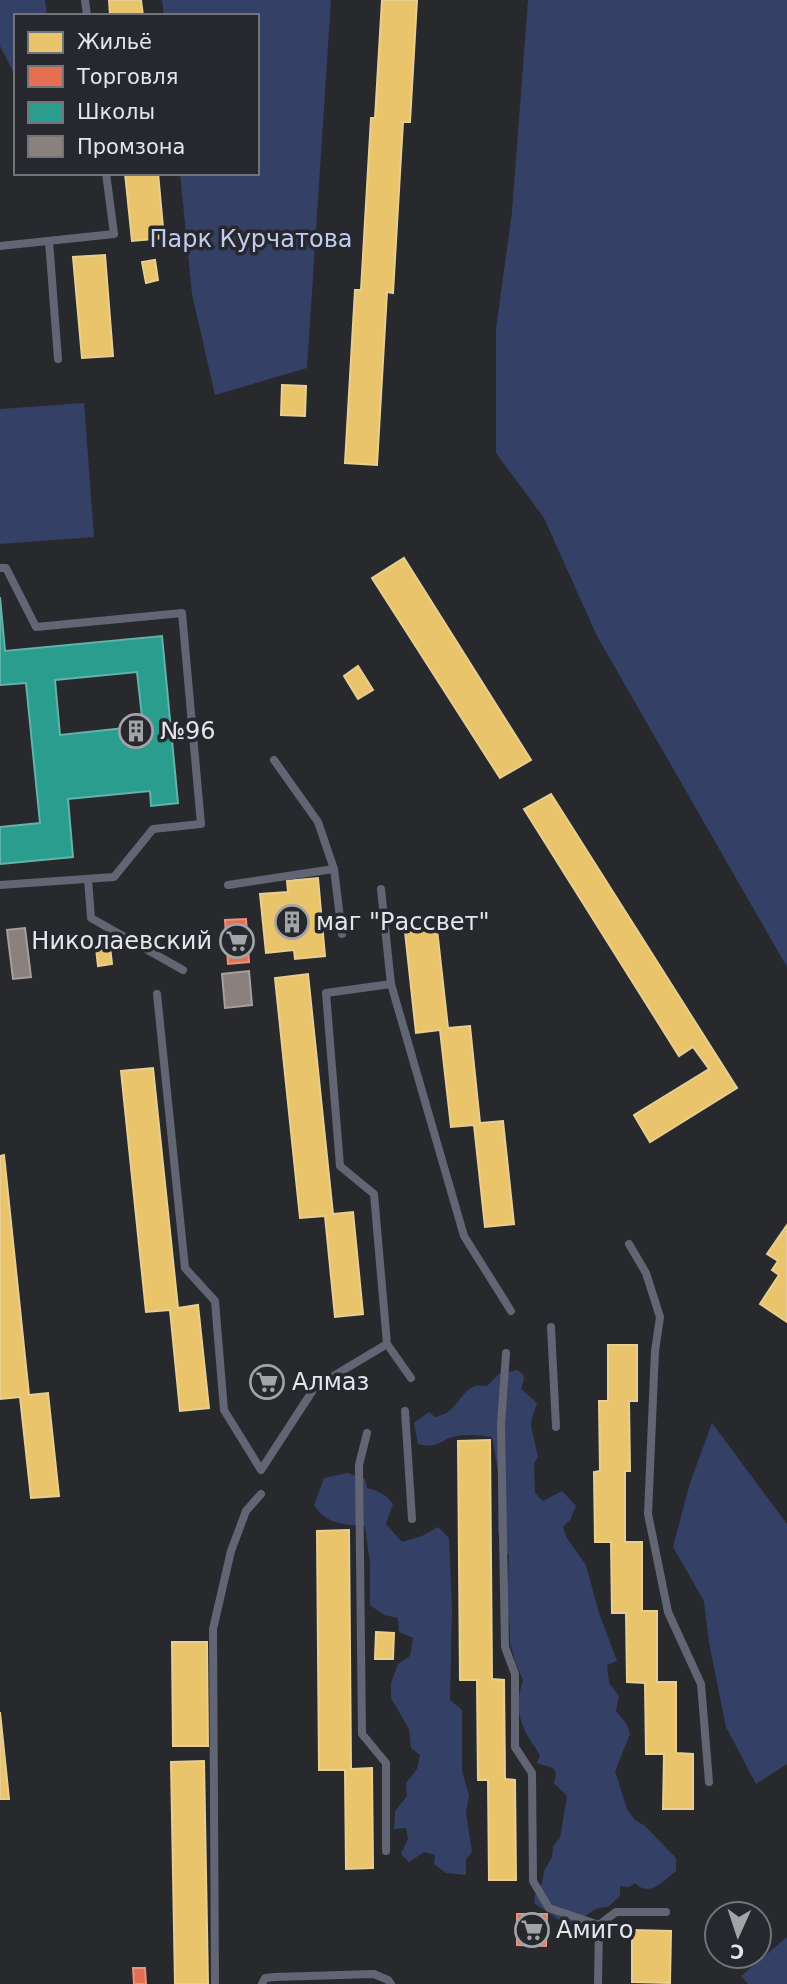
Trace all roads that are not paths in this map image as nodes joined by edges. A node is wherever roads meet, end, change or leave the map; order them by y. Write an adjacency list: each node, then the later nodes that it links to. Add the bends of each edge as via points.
1 (106, 175): 2 (lane, via 114,233)
2 (49, 241): 3 (lane); 4 (lane)
3 (0, 246)
4 (58, 359)
5 (0, 568): 8 (lane, via 6,568 36,627 182,613 201,824 153,829 114,877)
6 (274, 760): 7 (lane, via 318,822)
7 (334, 869): 10 (lane); 12 (lane)
8 (88, 879): 9 (lane); 13 (lane, via 91,918)
9 (0, 885)
10 (228, 885)
11 (381, 889): 14 (lane)
12 (342, 934)
13 (184, 970)
14 (391, 984): 17 (lane, via 464,1236); 19 (lane, via 326,993 340,1166 373,1194)
15 (157, 994): 19 (lane, via 185,1268 215,1301 224,1410 261,1470 315,1387)
16 (629, 1244): 27 (lane, via 646,1273 660,1317 648,1514 668,1612 701,1684)
17 (511, 1311)
18 (551, 1327): 23 (lane)
19 (387, 1344): 21 (lane)
20 (506, 1353): 30 (lane, via 501,1425 505,1647 515,1674 515,1747 532,1773 533,1881 549,1908)
21 (411, 1378)
22 (405, 1411): 26 (lane)
23 (556, 1427)
24 (368, 1433): 28 (lane, via 359,1465 362,1734 386,1763)
25 (261, 1494): 31 (lane, via 246,1511 230,1551 213,1629)
26 (412, 1519)
27 (709, 1782)
28 (386, 1851)
29 (666, 1912): 30 (lane, via 616,1912)
30 (599, 1924): 34 (lane)
31 (215, 1984)
32 (262, 1984): 33 (lane, via 265,1978 275,1977 374,1974)
33 (391, 1984)
34 (598, 1984)

